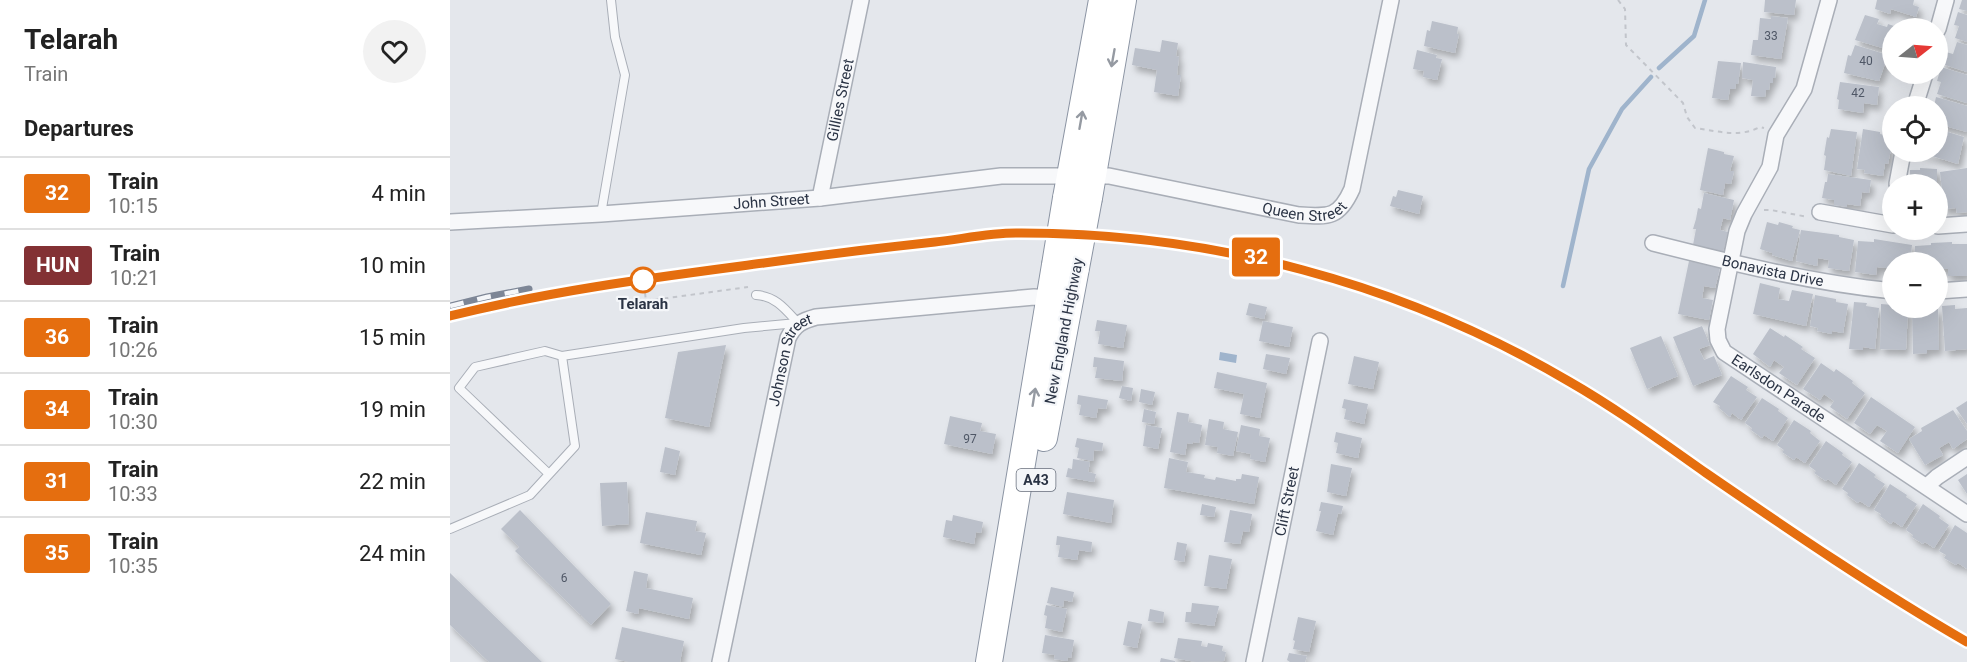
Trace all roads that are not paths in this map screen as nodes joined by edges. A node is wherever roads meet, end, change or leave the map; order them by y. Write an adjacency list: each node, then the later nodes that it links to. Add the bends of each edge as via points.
1 (611, 0): 12 (lane, via 625,75)
2 (861, 0): 10 (street, Gillies Street)
3 (1102, 0): 9 (highway, New England Highway / A43, one-way to 3)
4 (1123, 0): 9 (highway, New England Highway / A43, one-way to 9)
5 (1391, 0): 9 (street, Queen Street, via 1352,189 1336,212 1299,214 1115,177)
6 (1829, 0): 18 (street, Earlsdon Parade, via 1804,89 1776,135 1770,167 1737,231)
7 (1946, 0): 8 (street)
8 (1941, 18)
9 (1079, 188): 10 (street, John Street, via 1000,176); 23 (highway, New England Highway / A43, bridge)
10 (820, 198): 12 (street, John Street)
11 (1820, 212): 14 (street)
12 (601, 214): 13 (street, John Street)
13 (450, 222)
14 (1882, 223)
15 (1967, 224): 16 (street)
16 (1948, 225)
17 (1653, 243): 18 (street, Bonavista Drive)
18 (1731, 262): 20 (street, Bonavista Drive); 29 (street, Earlsdon Parade, via 1717,329 1724,352)
19 (1967, 289): 21 (street)
20 (1882, 290)
21 (1948, 290)
22 (756, 295): 24 (lane, via 779,303)
23 (1060, 298): 24 (street, Johnson Street, via 1028,297 828,316); 33 (highway, New England Highway / A43, one-way to 23); 34 (highway, New England Highway / A43)
24 (798, 323): 26 (lane, via 744,327); 32 (street, Johnson Street, via 788,338)
25 (1320, 341): 35 (street, Clift Street)
26 (562, 356): 28 (lane, via 575,446); 28 (lane, via 545,351 475,367 459,388)
27 (1967, 458): 29 (street)
28 (549, 474): 31 (lane, via 530,495)
29 (1927, 486): 30 (street, Earlsdon Parade)
30 (1967, 514)
31 (450, 529)
32 (720, 662)
33 (989, 662)
34 (1003, 662)
35 (1254, 662)

